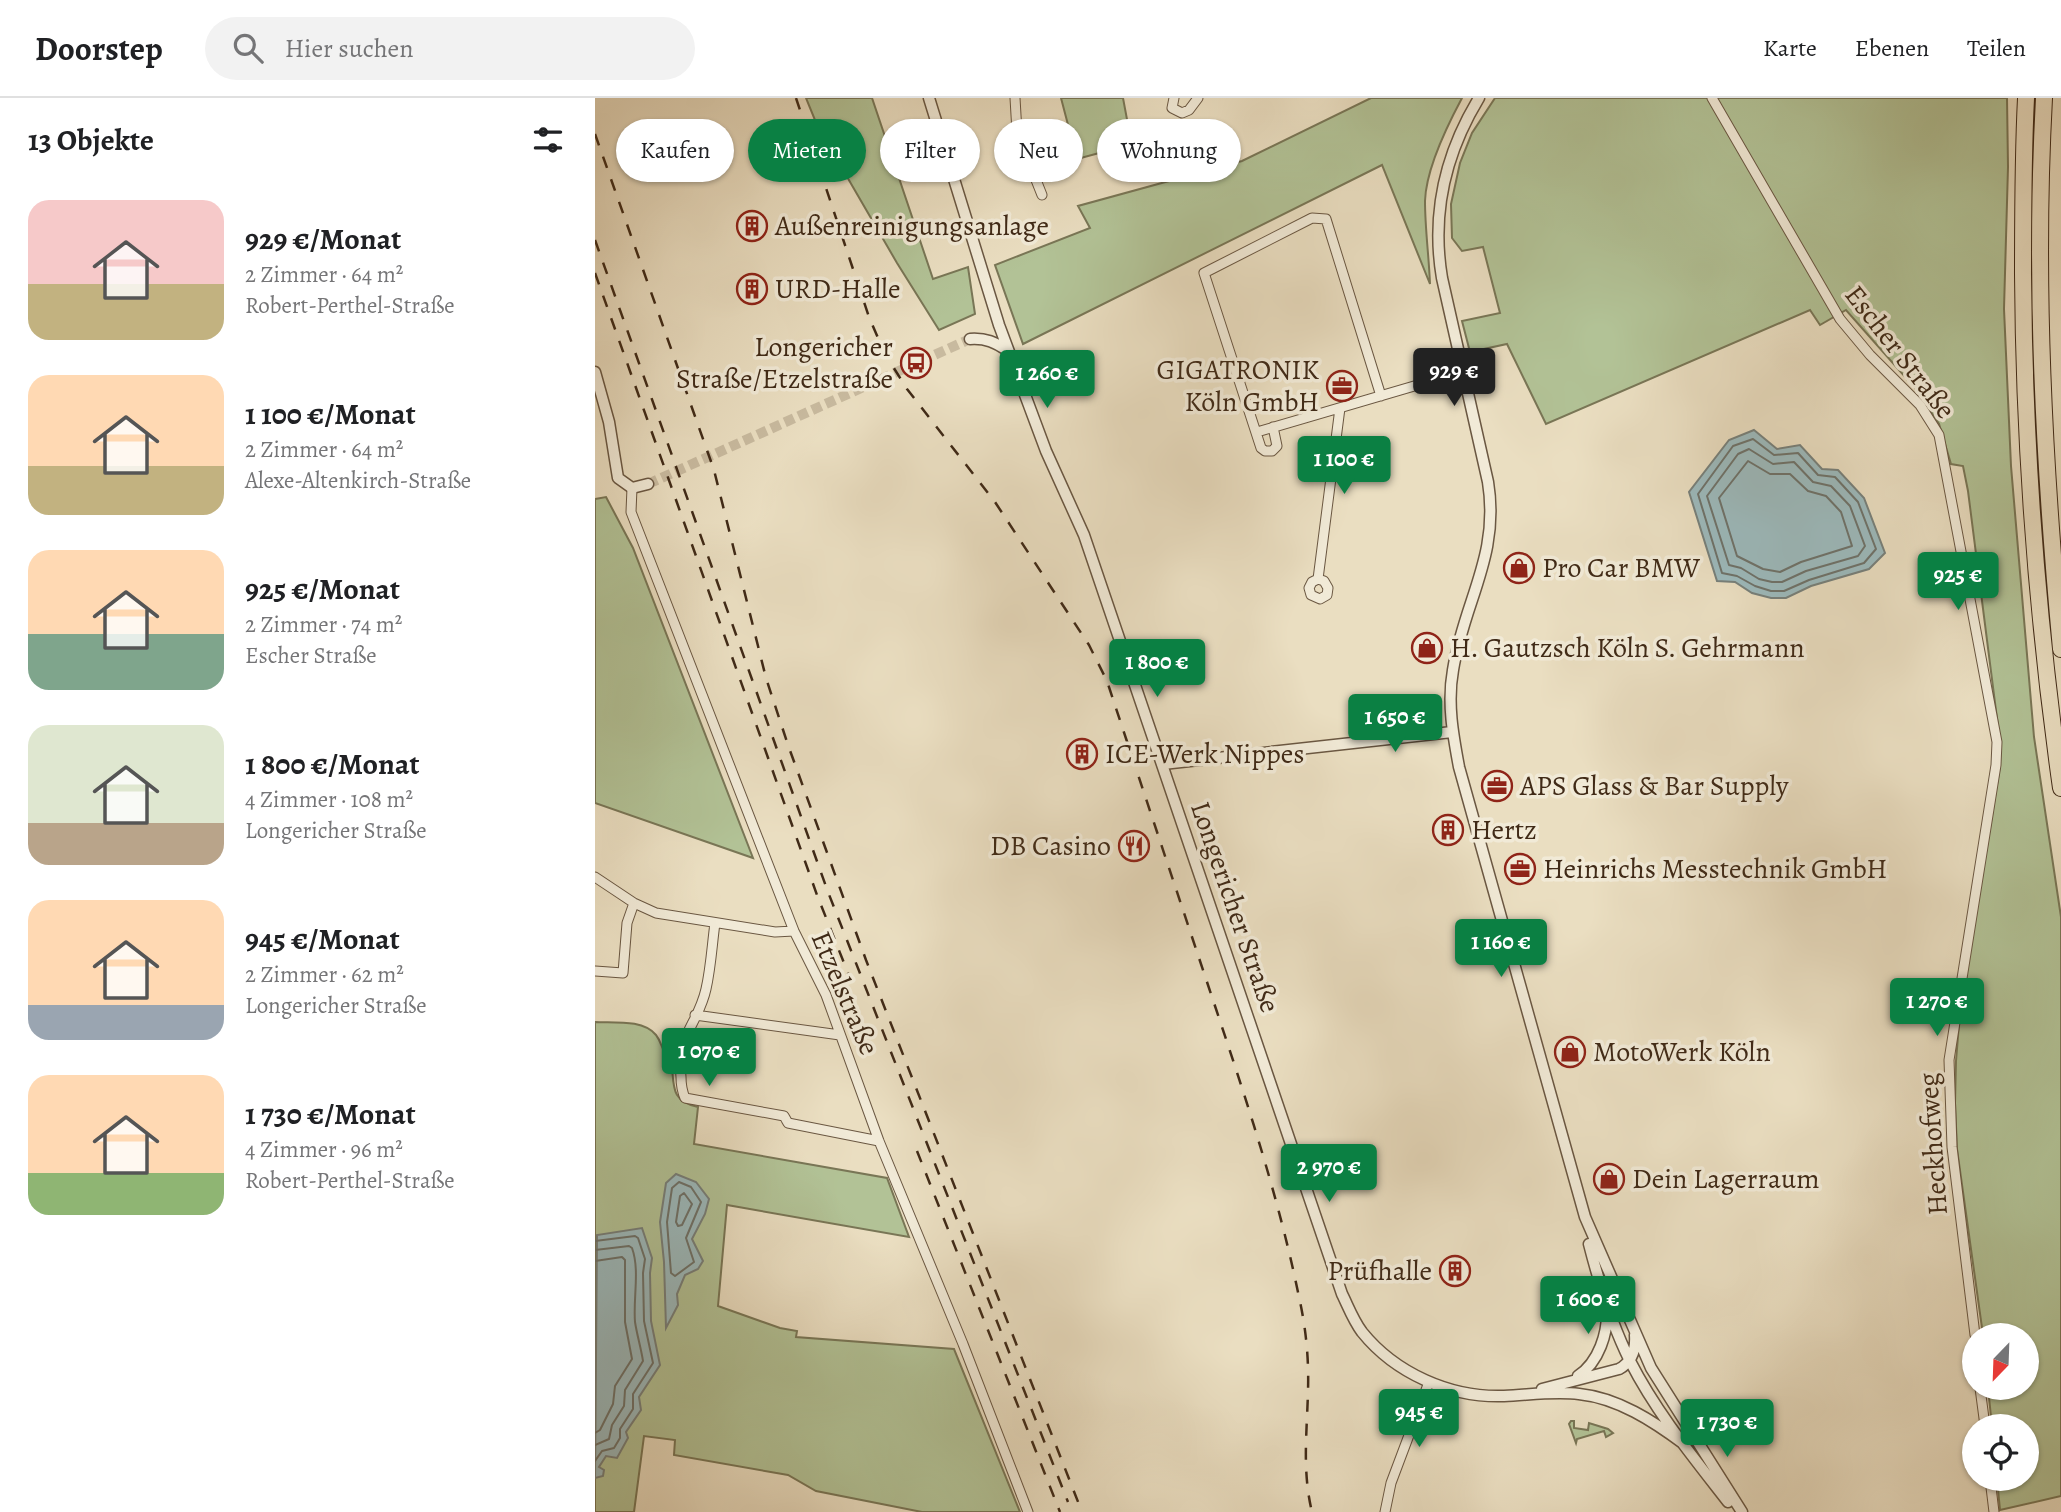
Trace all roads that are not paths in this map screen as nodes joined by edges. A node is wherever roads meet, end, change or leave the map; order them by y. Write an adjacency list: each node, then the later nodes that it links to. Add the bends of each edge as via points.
1 (929, 98): 12 (street, Longericher Straße)
2 (1015, 98): 11 (street, via 1017,132)
3 (1174, 98): 4 (street, via 1172,108 1178,113)
4 (1198, 98)
5 (1479, 98): 15 (street, via 1449,159 1438,218 1439,261)
6 (1712, 98): 25 (street, Escher Straße, via 1840,319 1920,405 1939,435)
7 (2017, 98): 10 (highway)
8 (2026, 98): 10 (highway)
9 (2045, 101): 23 (highway, via 2043,419)
10 (2022, 158): 27 (highway, via 2030,488 2039,613)
11 (1042, 195)
12 (999, 325): 13 (street, Longericher Straße); 13 (street, via 970,339 995,342)
13 (1008, 351): 26 (street, Longericher Straße, via 1084,535)
14 (595, 372): 21 (street, Etzelstraße, via 609,422 615,469 621,482)
15 (1462, 372): 16 (street); 24 (street, via 1488,482 1490,519 1485,564 1453,670)
16 (1381, 396): 17 (street); 19 (street, via 1326,219 1313,218 1204,273)
17 (1340, 408): 18 (street); 22 (street)
18 (1273, 428): 19 (street); 19 (street, via 1278,442 1272,451 1261,448)
19 (1257, 432)
20 (647, 484): 21 (street)
21 (632, 488): 31 (street, Etzelstraße, via 631,512)
22 (1318, 579)
23 (2061, 649)
24 (1452, 732): 26 (street); 36 (street)
25 (1997, 742): 38 (street, Heckhofweg, via 1949,1060 1952,1147)
26 (1163, 764): 43 (street, Longericher Straße, via 1346,1303 1360,1330 1381,1353)
27 (2061, 788)
28 (595, 877): 29 (street)
29 (634, 903): 30 (street, via 656,913); 32 (street, via 627,923 623,973)
30 (715, 923): 31 (street, via 775,932); 33 (street, via 706,988)
31 (794, 930): 34 (street, Etzelstraße)
32 (595, 971)
33 (695, 1016): 34 (street); 35 (street, via 679,1059 685,1098 784,1116 788,1123)
34 (840, 1035): 35 (street, Etzelstraße)
35 (879, 1141): 48 (street, Etzelstraße)
36 (1585, 1217): 37 (street); 39 (street)
37 (1607, 1303): 40 (street); 42 (street, Longericher Straße, via 1603,1341)
38 (1974, 1323)
39 (1635, 1333): 40 (street, via 1636,1346); 41 (street)
40 (1629, 1360): 41 (street); 42 (street, Longericher Straße); 44 (street, Longericher Straße, via 1619,1369); 46 (street)
41 (1651, 1368): 51 (street)
42 (1578, 1376): 44 (street, Longericher Straße)
43 (1429, 1382): 45 (street, Longericher Straße, via 1477,1395); 49 (street, via 1391,1483)
44 (1567, 1382): 45 (street, Longericher Straße)
45 (1526, 1393): 46 (street, Longericher Straße, via 1580,1394 1624,1406)
46 (1684, 1444): 50 (street)
47 (1991, 1491): 52 (street)
48 (1027, 1512)
49 (1385, 1512)
50 (1736, 1512)
51 (1742, 1512)
52 (1994, 1512)

